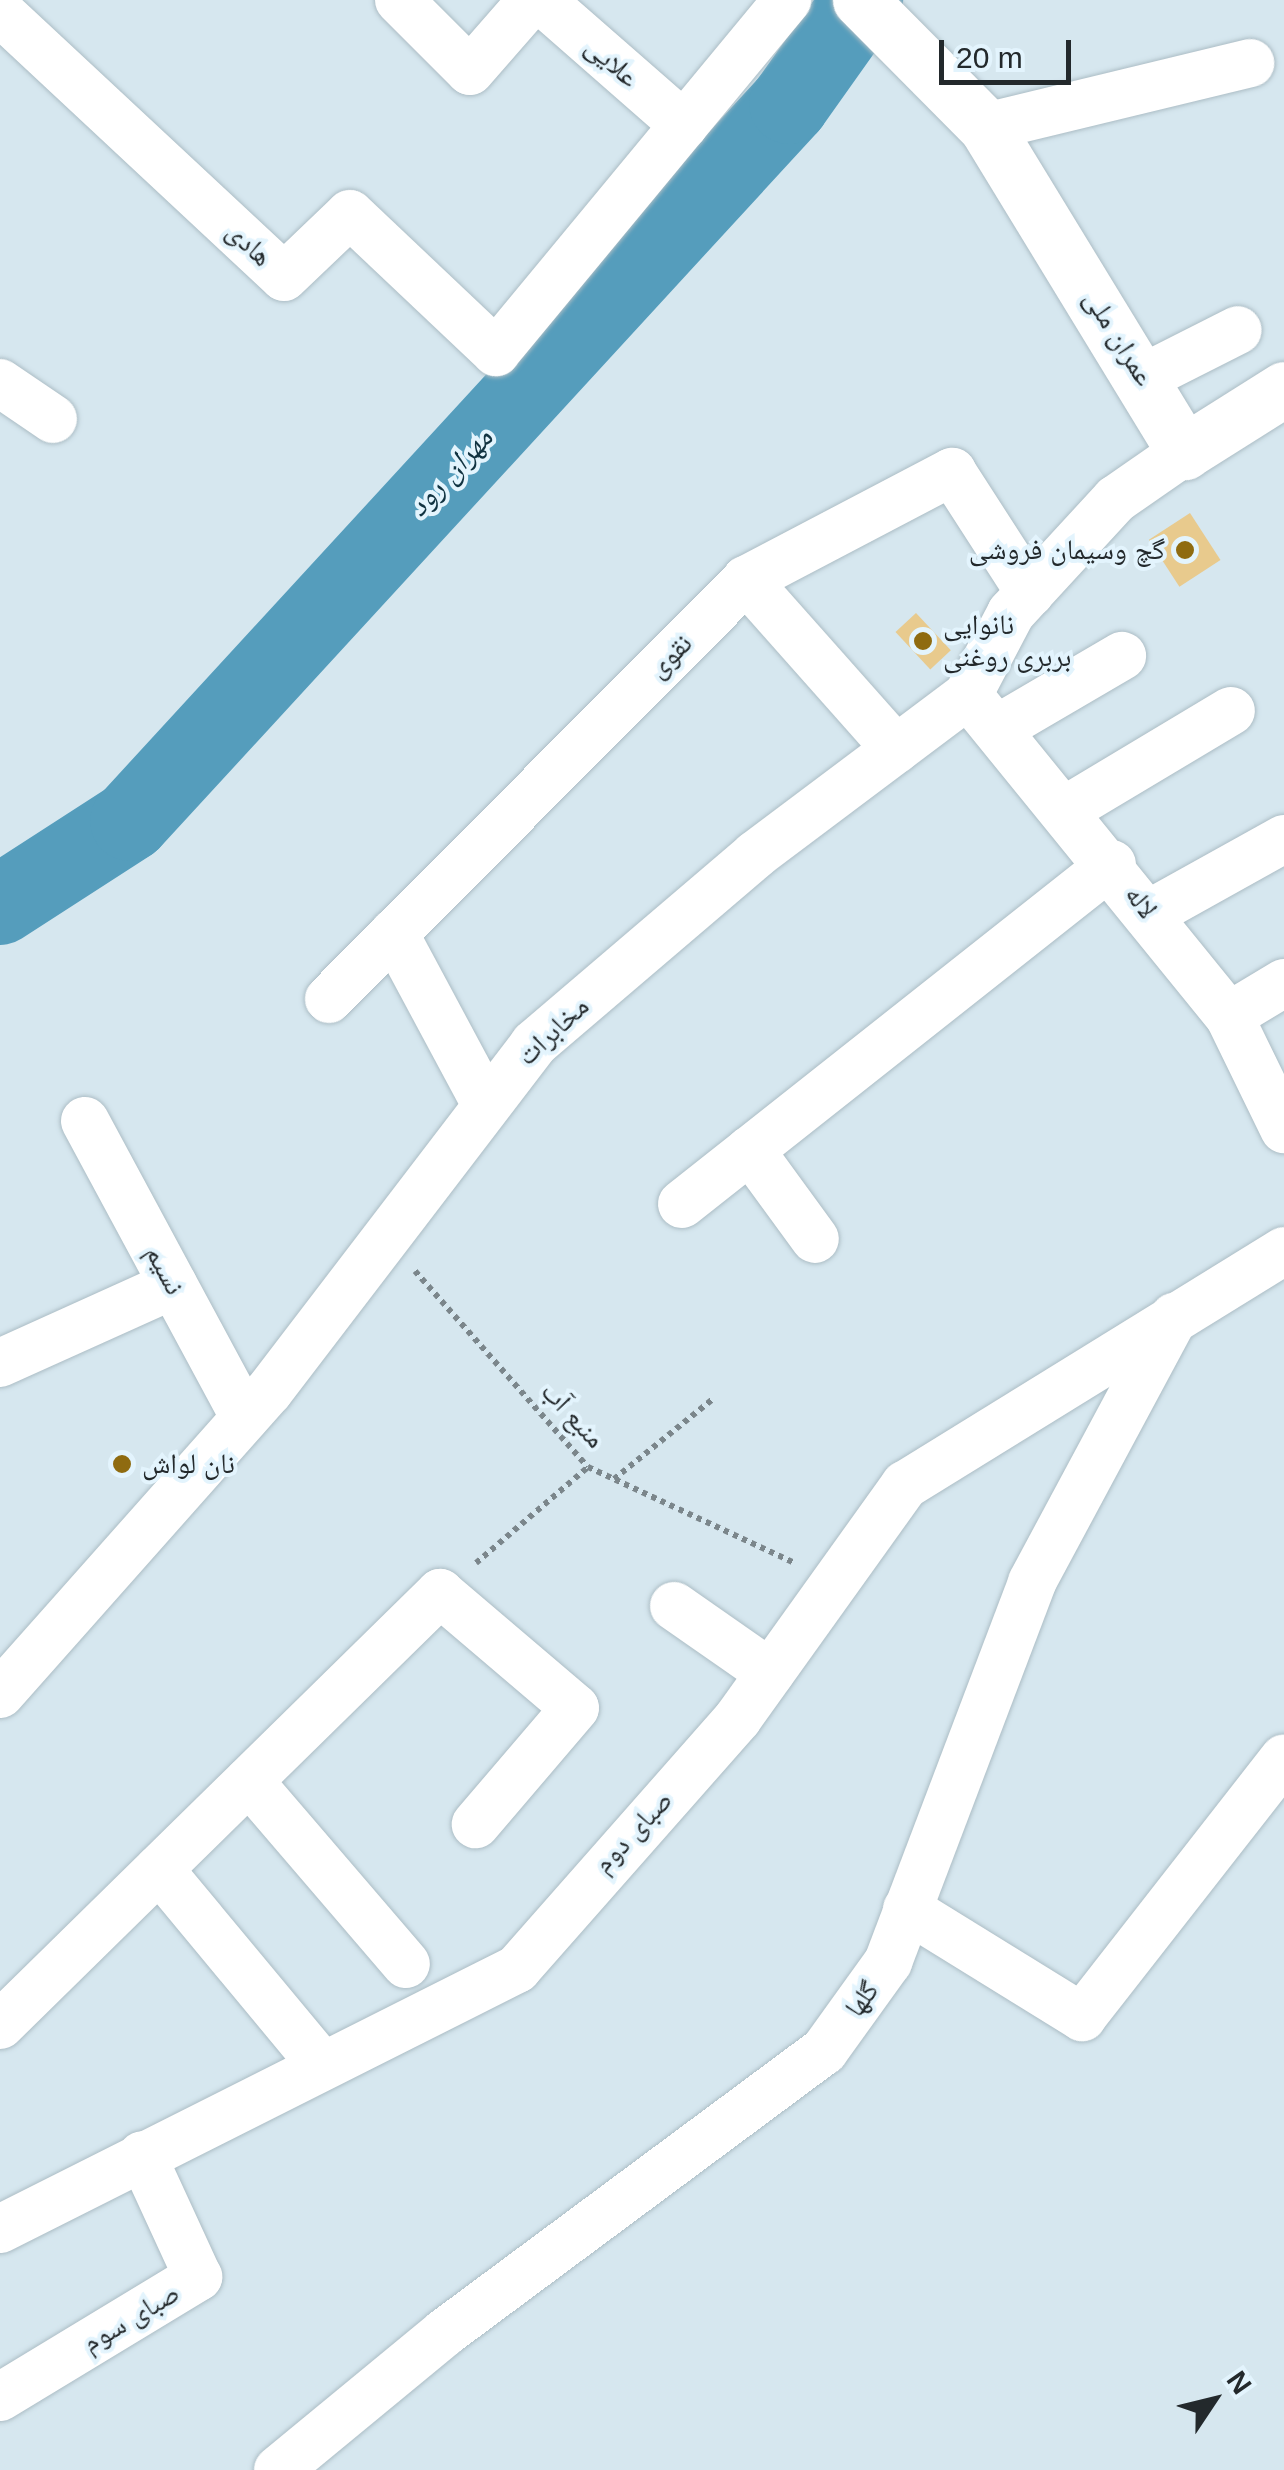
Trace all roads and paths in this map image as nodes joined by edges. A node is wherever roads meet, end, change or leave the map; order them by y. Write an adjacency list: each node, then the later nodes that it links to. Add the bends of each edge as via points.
1 (400, 0): 2 (street, via 470,70)
2 (532, 0)
3 (541, 0): 8 (street, علایی)
4 (786, 0): 8 (street)
5 (860, 0): 9 (main road, عمران ملی)
6 (0, 12): 8 (street, هادی, via 284,277 350,214 496,352)
7 (1250, 63): 9 (street)
8 (684, 125)
9 (986, 126): 11 (main road, عمران ملی)
10 (1238, 330): 11 (street)
11 (1143, 378): 15 (main road, عمران ملی)
12 (0, 383): 14 (street)
13 (1284, 388): 15 (main road)
14 (52, 419)
15 (1184, 452): 17 (street, مخابرات, via 1116,499)
16 (746, 580): 17 (street, نقوی, via 952,472); 21 (street); 26 (street, نقوی)
17 (1030, 593): 19 (street, مخابرات)
18 (1122, 656): 19 (street)
19 (982, 712): 21 (street, مخابرات); 22 (street, لاله)
20 (1231, 712): 22 (street)
21 (896, 749): 30 (street, مخابرات, via 754,855 549,1032)
22 (1067, 809): 24 (street, لاله)
23 (1284, 839): 25 (street)
24 (1112, 864): 25 (street, لاله); 33 (street)
25 (1149, 914): 29 (street, لاله)
26 (394, 933): 28 (street, نقوی); 30 (street)
27 (1284, 983): 29 (street)
28 (329, 998)
29 (1229, 1016): 32 (street, لاله)
30 (485, 1103): 35 (street, مخابرات)
31 (85, 1121): 38 (street, نسیم)
32 (1284, 1129)
33 (750, 1150): 34 (street); 36 (street)
34 (682, 1204)
35 (383, 1236): 42 (street, مخابرات); 43 (path, منبع آب)
36 (816, 1239)
37 (1284, 1251): 39 (street, صبای دوم)
38 (172, 1284): 40 (street); 42 (street, نسیم)
39 (1174, 1317): 45 (street, صبای دوم, via 905,1486); 54 (street, گلها, via 1032,1582)
40 (0, 1364)
41 (714, 1398): 44 (path)
42 (245, 1418): 49 (street, مخابرات)
43 (588, 1467): 44 (path, منبع آب); 46 (path)
44 (614, 1479): 45 (path, منبع آب)
45 (835, 1582): 48 (street, صبای دوم)
46 (440, 1593): 51 (street); 52 (street, via 576,1708)
47 (674, 1606): 48 (street)
48 (770, 1673): 57 (street, صبای دوم, via 517,1969)
49 (0, 1694)
50 (1284, 1758): 54 (street, via 1082,2017)
51 (249, 1780): 53 (street); 55 (street)
52 (476, 1824)
53 (158, 1870): 56 (street); 57 (street)
54 (907, 1909): 61 (street, گلها, via 888,1962 824,2051 475,2310)
55 (406, 1964)
56 (0, 2025)
57 (321, 2064): 58 (street, صبای دوم)
58 (142, 2155): 59 (street, صبای دوم); 60 (street, صبای سوم, via 198,2277)
59 (0, 2229)
60 (0, 2397)
61 (278, 2470)

